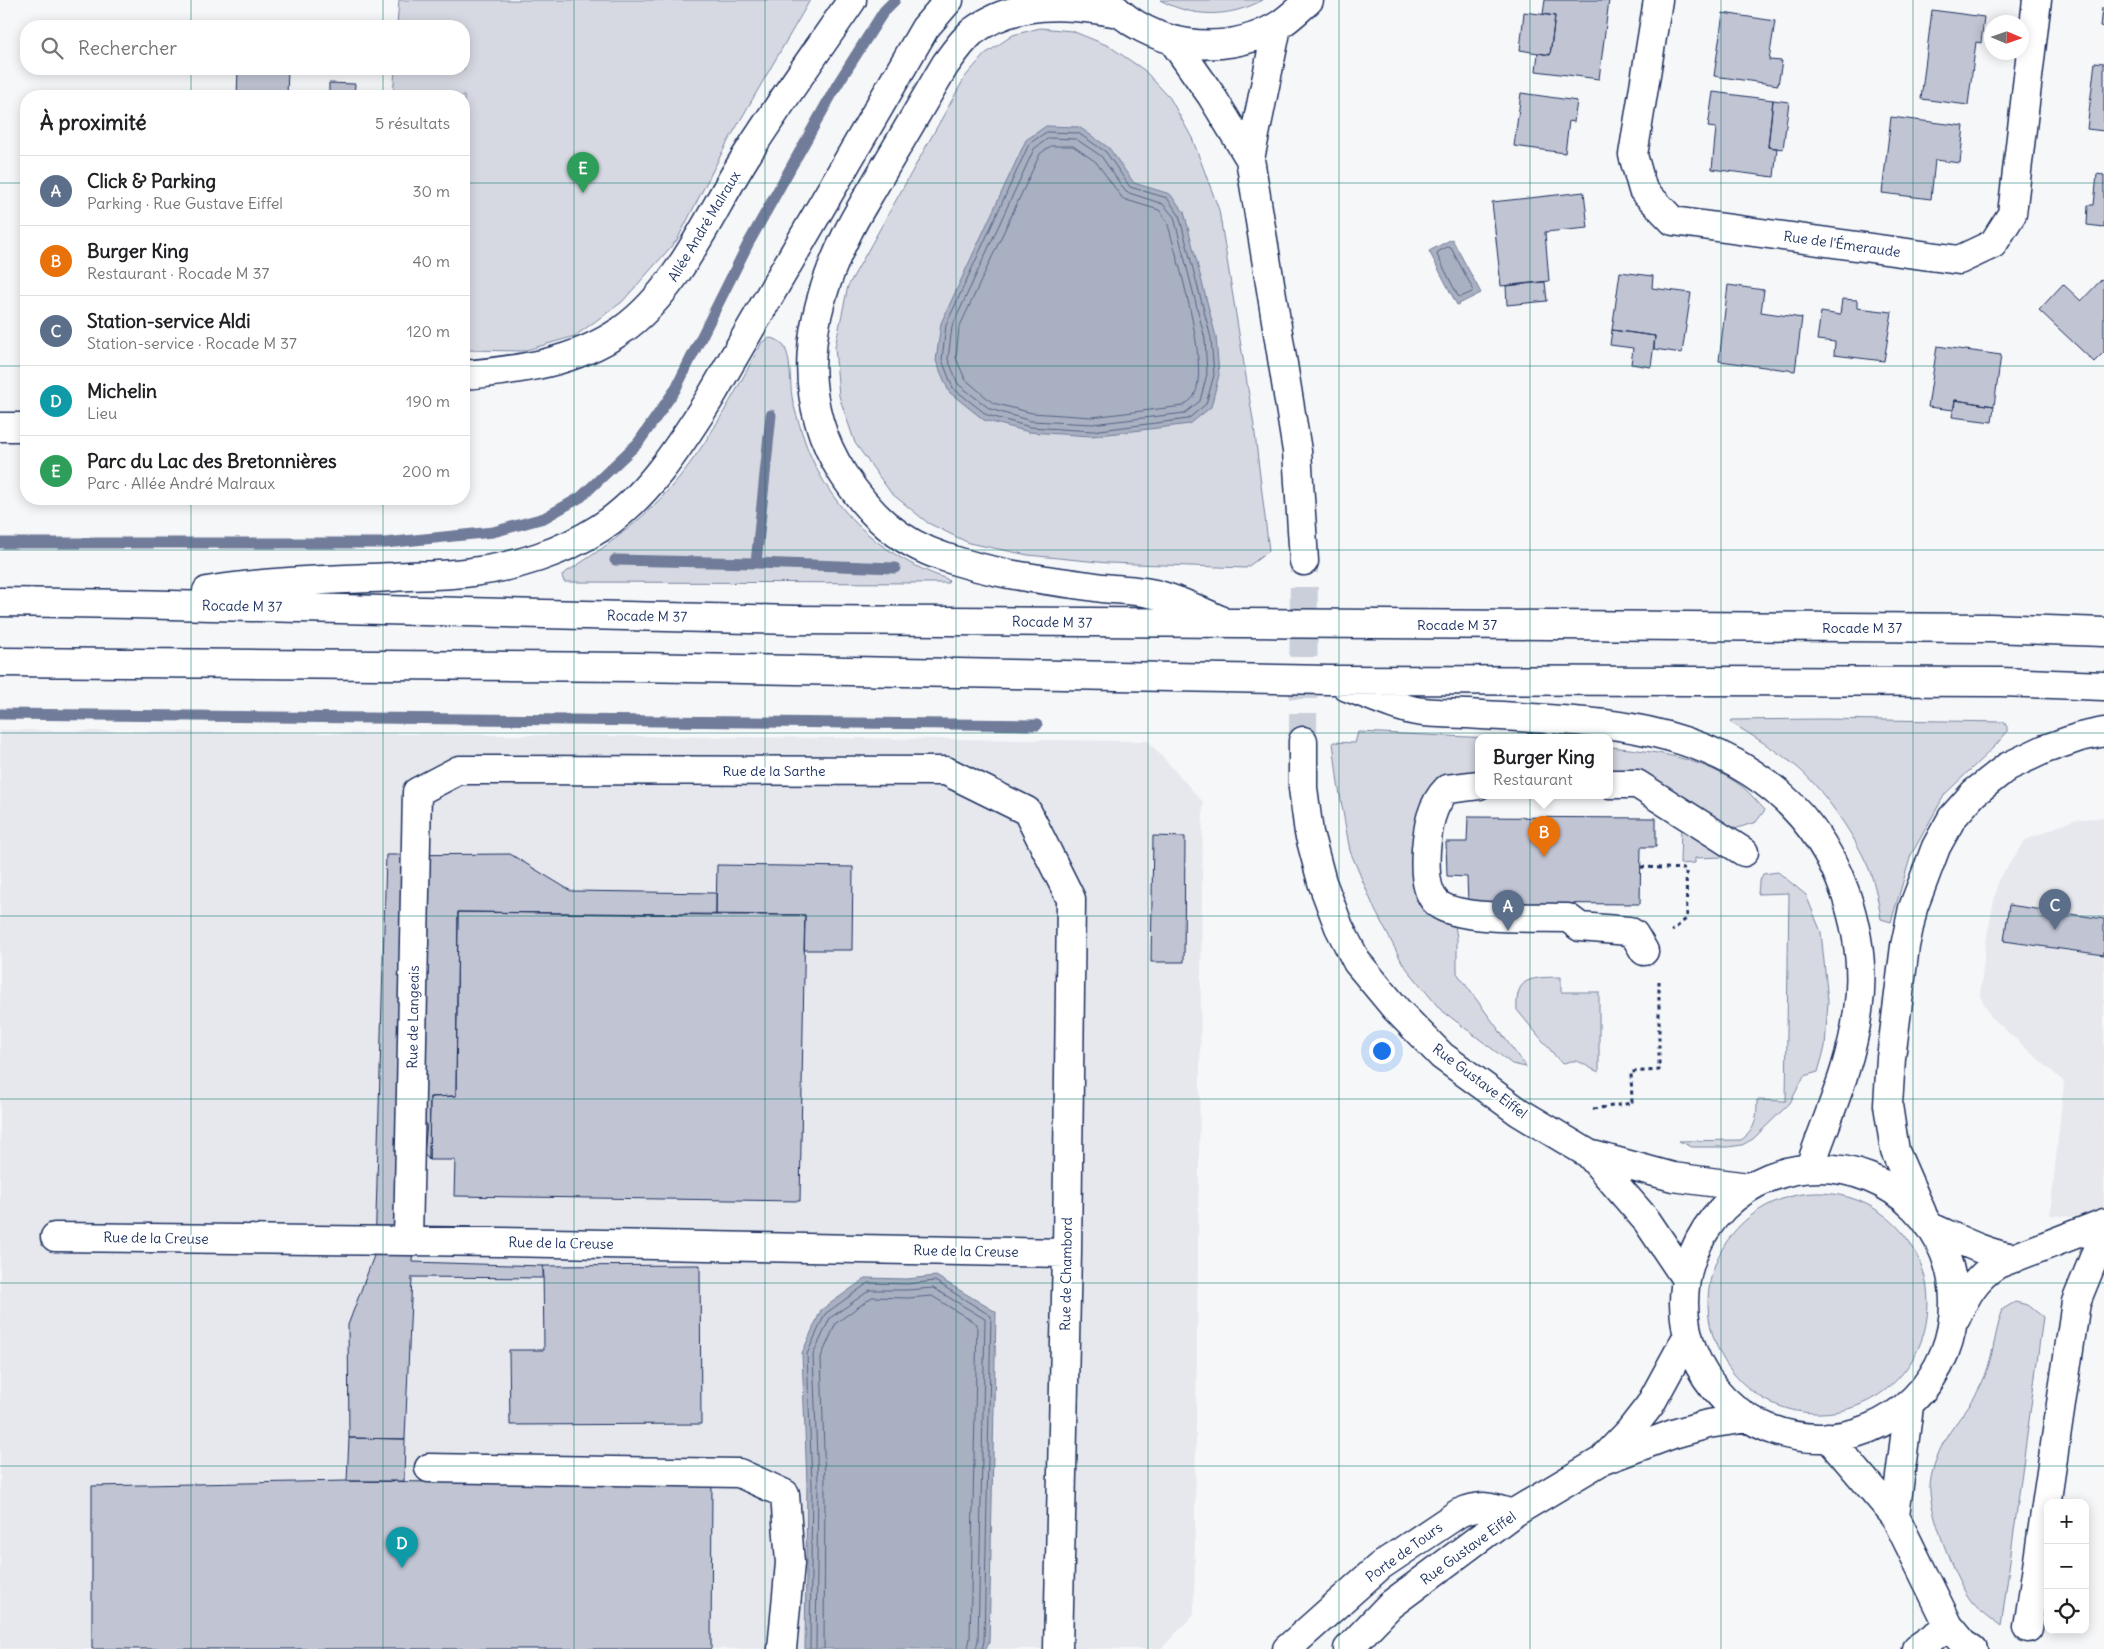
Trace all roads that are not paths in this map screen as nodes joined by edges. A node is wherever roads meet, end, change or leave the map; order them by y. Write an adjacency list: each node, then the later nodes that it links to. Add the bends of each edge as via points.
1 (852, 0): 10 (main road, Allée André Malraux, via 748,152 672,279 647,309 622,330 590,349 516,370)
2 (949, 0): 15 (main road, via 925,28 679,447 651,482 601,528 520,563 472,572 296,582 212,590)
3 (1309, 0): 7 (main road)
4 (1658, 0): 5 (main road, Rue de l'Émeraude, via 1633,155 1643,190 1673,221 1959,260 1993,244 2012,214)
5 (2037, 0)
6 (1113, 6): 8 (main road, via 1144,30); 16 (main road, via 1044,3 1009,10 972,32 960,45 945,65 847,233 830,270 814,330 811,393 820,428 836,464 858,498 891,530 918,547 1008,575 1162,596)
7 (1277, 27): 8 (main road, via 1243,40 1208,45); 9 (main road)
8 (1173, 41): 9 (main road)
9 (1250, 159): 13 (main road, via 1297,451)
10 (470, 374)
11 (0, 427): 12 (main road)
12 (20, 428)
13 (1304, 561)
14 (0, 602): 15 (main road, Rocade M 37)
15 (130, 604): 16 (main road, Rocade M 37, via 795,620)
16 (1231, 624): 17 (main road, Rocade M 37, via 1980,628)
17 (2104, 632)
18 (0, 662): 19 (main road, via 646,667)
19 (1330, 680): 20 (main road, via 1991,682); 30 (main road, via 1415,711 1606,724 1659,733 1718,753 1780,793 1822,844 1839,877 1857,942 1860,982 1855,1027 1837,1097)
20 (2104, 686)
21 (2104, 732): 32 (main road, via 2045,749 2007,767 1974,793 1952,818 1936,847 1913,908 1905,946 1888,1105 1895,1152)
22 (1303, 741): 29 (main road, Rue Gustave Eiffel, via 1303,788 1309,833 1322,882 1339,927 1358,962 1396,1009 1442,1056 1519,1112)
23 (1613, 784): 26 (main road, via 1637,784)
24 (1475, 786): 28 (main road, via 1447,789 1438,798 1428,828 1425,859 1428,888 1438,904 1462,914 1568,918 1580,927 1629,931)
25 (417, 792): 27 (main road, Rue de la Sarthe, via 459,770 946,771 1027,811); 36 (main road, Rue de Langeais)
26 (1744, 852)
27 (1071, 899): 37 (main road, Rue de Chambord)
28 (1644, 951)
29 (1589, 1154): 31 (main road, Rue Gustave Eiffel, via 1673,1177); 39 (main road, Rue Gustave Eiffel, via 1647,1221)
30 (1810, 1167): 31 (main road, via 1778,1174); 32 (main road, via 1851,1171 1872,1177 1890,1187)
31 (1748, 1187): 39 (main road, via 1730,1201 1701,1236)
32 (1927, 1221): 38 (main road, via 1974,1247); 40 (main road, via 1942,1245 1954,1284)
33 (2104, 1223): 38 (main road)
34 (2104, 1233): 50 (main road, via 2076,1302)
35 (55, 1237): 36 (main road, Rue de la Creuse)
36 (408, 1241): 37 (main road, Rue de la Creuse)
37 (1067, 1253): 52 (main road, Rue de Chambord)
38 (2015, 1258): 40 (main road, via 1986,1270 1976,1280)
39 (1686, 1279): 41 (main road, via 1684,1298)
40 (1954, 1324): 42 (main road, via 1938,1369)
41 (1688, 1335): 43 (main road, via 1704,1374 1726,1401); 45 (main road, Rue Gustave Eiffel, via 1650,1404)
42 (1909, 1406): 44 (main road, via 1867,1430); 48 (main road)
43 (1748, 1418): 44 (main road, via 1776,1432 1807,1438); 45 (main road, Rue Gustave Eiffel, via 1673,1434)
44 (1828, 1437): 48 (main road)
45 (1601, 1461): 47 (main road, Rue Gustave Eiffel)
46 (429, 1468): 51 (main road, via 739,1473 785,1494 790,1563)
47 (1512, 1514): 53 (main road, Porte de Tours, via 1491,1507 1473,1507 1459,1513 1380,1566); 54 (main road, Rue Gustave Eiffel, via 1390,1605)
48 (1895, 1516): 49 (main road)
49 (1949, 1626): 55 (main road); 56 (main road)
50 (2028, 1628)
51 (782, 1649)
52 (1058, 1649)
53 (1287, 1649)
54 (1348, 1649)
55 (1916, 1649)
56 (1972, 1649)

